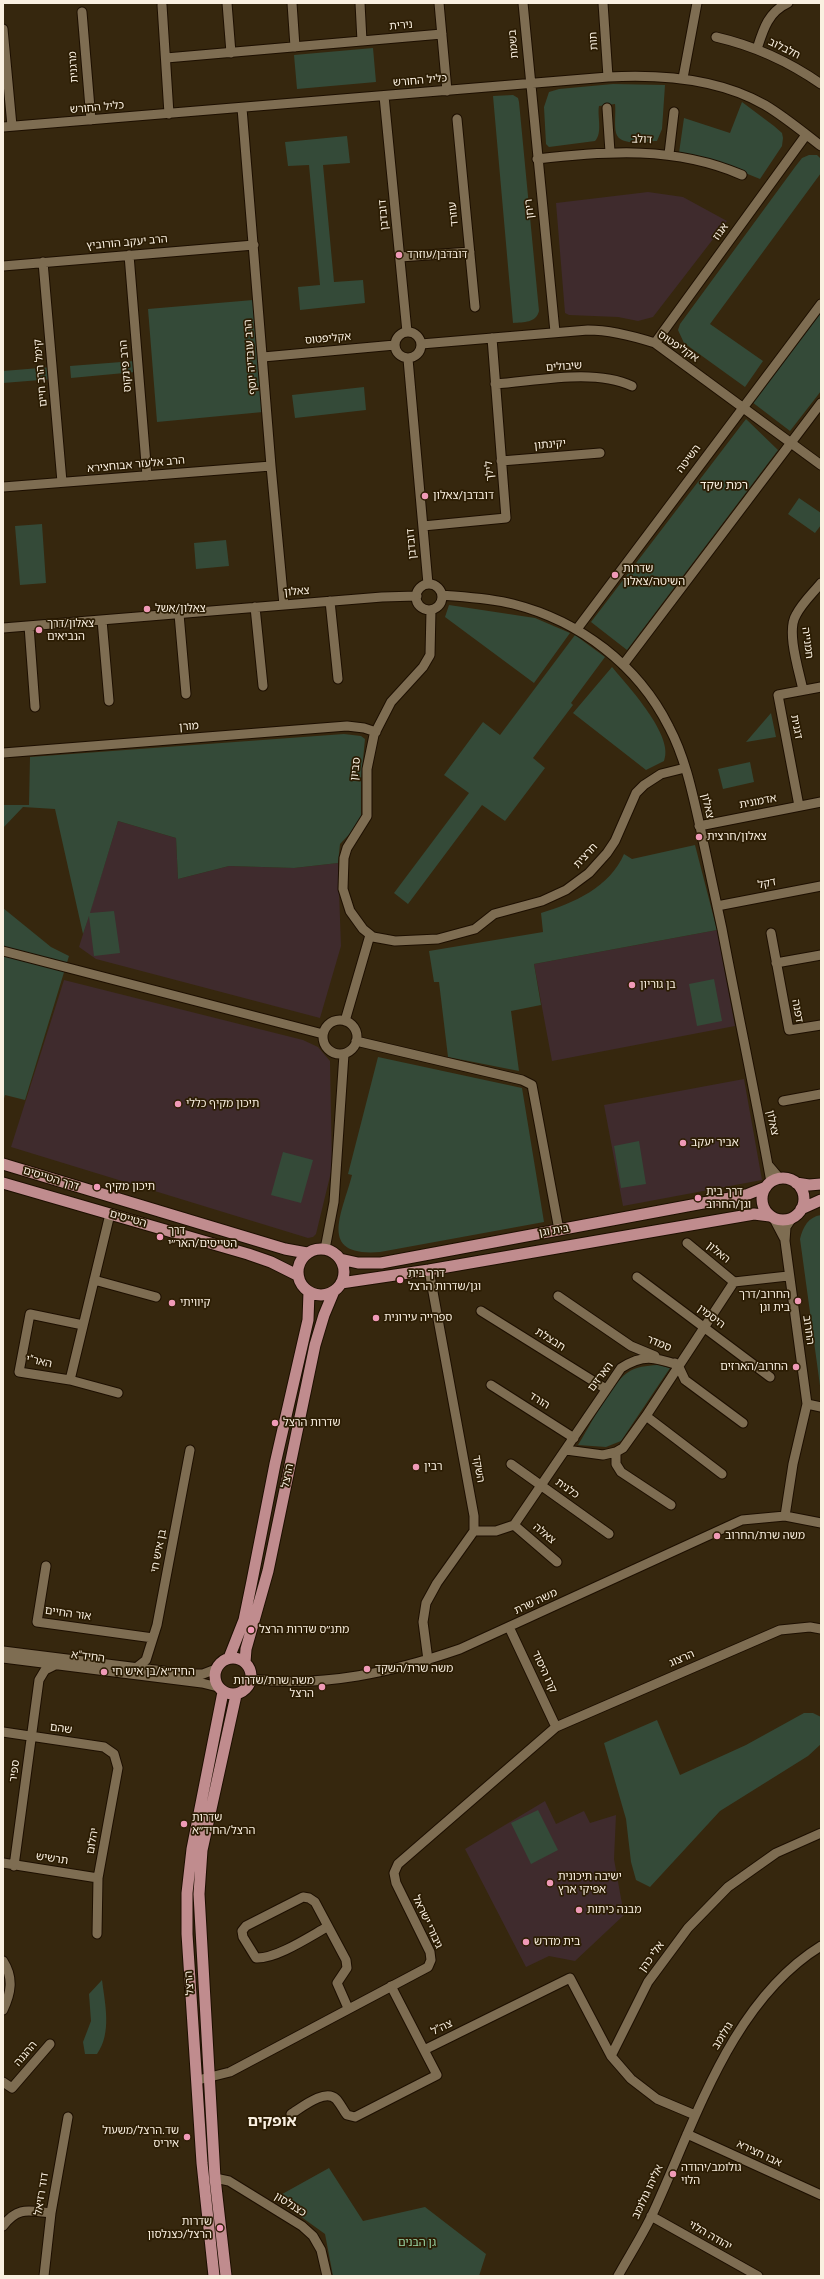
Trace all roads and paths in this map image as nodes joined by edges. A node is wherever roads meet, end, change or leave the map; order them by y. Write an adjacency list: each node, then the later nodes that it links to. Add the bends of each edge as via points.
1 (227, 3): 17 (street)
2 (292, 3): 15 (street)
3 (360, 3): 14 (street)
4 (439, 3): 12 (street)
5 (522, 3): 21 (street, בשמת)
6 (603, 3): 19 (street, תות)
7 (698, 3): 20 (street)
8 (788, 3): 16 (street, חלבלוב, via 775,11 768,21)
9 (162, 5): 18 (street)
10 (82, 12): 30 (street, מרגנית)
11 (3, 29): 31 (street)
12 (442, 34): 14 (street, נירית); 23 (street)
13 (716, 37): 16 (street, חלבלוב)
14 (362, 41): 15 (street, נירית)
15 (294, 47): 17 (street, נירית)
16 (757, 49): 22 (street, חלבלוב, via 793,66)
17 (230, 53): 18 (street, נירית)
18 (166, 58): 28 (street)
19 (608, 77): 20 (street, כליל החורש, via 650,75); 21 (street, כליל החורש)
20 (683, 78): 32 (street, כליל החורש, via 726,89 755,100 775,111)
21 (530, 83): 23 (street, כליל החורש); 36 (street, ריחן)
22 (821, 84)
23 (447, 91): 24 (street, כליל החורש)
24 (384, 96): 25 (street, כליל החורש); 41 (street, דובדבן)
25 (242, 108): 28 (street, כליל החורש); 38 (street, הרב עובדיה יוסף)
26 (607, 108): 34 (street)
27 (674, 112): 35 (street)
28 (170, 114): 30 (street, כליל החורש)
29 (457, 119): 39 (street, עוזרד)
30 (90, 120): 31 (street, כליל החורש)
31 (7, 127)
32 (806, 135): 33 (street, כליל החורש); 49 (street, אגוז)
33 (821, 146)
34 (610, 152): 35 (street, דולב); 36 (street, דולב)
35 (669, 154): 37 (street, דולב, via 709,162)
36 (537, 159): 47 (street, ריחן)
37 (742, 175)
38 (254, 245): 40 (street, הרב יעקב הורוביץ); 52 (street, הרב עובדיה יוסף)
39 (470, 252): 41 (street); 45 (street, עוזרד)
40 (129, 255): 42 (street, הרב יעקב הורוביץ); 63 (street, הרב פינקוס)
41 (400, 257): 46 (street, דובדבן)
42 (43, 262): 43 (street, הרב יעקב הורוביץ); 64 (street, קימל הרב חיים)
43 (3, 266)
44 (821, 304): 57 (street, השיטה)
45 (475, 307)
46 (407, 332): 50 (street, via 416,335); 51 (street, via 398,337)
47 (555, 332): 48 (street, אקליפטוס); 49 (street, אקליפטוס, via 600,330 626,334)
48 (492, 338): 50 (street, אקליפטוס); 54 (street, לילך)
49 (655, 343): 57 (street, אקליפטוס)
50 (421, 344): 53 (street, via 418,354)
51 (395, 345): 52 (street, אקליפטוס); 53 (street, via 398,354)
52 (263, 357): 62 (street, הרב עובדיה יוסף)
53 (408, 359): 66 (street, דובדבן)
54 (495, 384): 55 (street, שיבולים, via 594,376 615,379); 60 (street, לילך)
55 (632, 386)
56 (821, 402): 58 (street)
57 (742, 408): 58 (street, אקליפטוס); 79 (street, השיטה)
58 (791, 442): 61 (street, אקליפטוס); 80 (street)
59 (600, 453): 60 (street, יקינתון)
60 (501, 461): 66 (street, לילך, via 506,518)
61 (821, 465)
62 (271, 466): 63 (street, הרב אלעזר אבוחצירא); 72 (street, הרב עובדיה יוסף)
63 (147, 476): 64 (street, הרב אלעזר אבוחצירא)
64 (62, 482): 65 (street, הרב אלעזר אבוחצירא)
65 (3, 487)
66 (423, 526): 68 (street, דובדבן)
67 (821, 583): 84 (street, חמנייה, via 796,614 793,624 792,635)
68 (428, 584): 69 (street, via 438,587); 70 (street, via 421,587)
69 (442, 595): 74 (street, via 440,605); 79 (street, צאלון, via 511,604)
70 (416, 596): 71 (street, צאלון); 74 (street, via 420,606)
71 (330, 601): 72 (street, צאלון); 81 (street)
72 (284, 605): 73 (street, צאלון)
73 (255, 607): 75 (street, צאלון); 82 (street)
74 (431, 610): 88 (street, סביון, via 430,655 423,667 391,702)
75 (179, 614): 76 (street, צאלון); 85 (street)
76 (102, 620): 77 (street, צאלון); 86 (street)
77 (29, 626): 78 (street, צאלון); 87 (street)
78 (3, 628)
79 (577, 628): 80 (street, צאלון)
80 (623, 665): 90 (street, צאלון, via 661,712)
81 (338, 679)
82 (263, 686)
83 (821, 687): 84 (street, דגנית)
84 (803, 690): 92 (street, דגנית, via 778,695)
85 (186, 694)
86 (109, 701)
87 (36, 707)
88 (376, 732): 89 (street, מורן, via 347,726); 97 (street, סביון, via 367,769 367,816 347,848 343,876 343,890 350,911)
89 (3, 753)
90 (685, 768): 93 (street, צאלון); 97 (street, חרצית, via 661,774 636,793 615,840 598,863 576,884 542,901 494,914 475,929 438,939 395,941)
91 (821, 802): 92 (street, אדמונית)
92 (799, 806): 93 (street, אדמונית)
93 (700, 826): 95 (street, צאלון)
94 (821, 886): 95 (street, דקל)
95 (717, 906): 110 (street, צאלון)
96 (771, 933): 100 (street, דפנה)
97 (370, 935): 101 (street)
98 (3, 951): 103 (street)
99 (821, 955): 100 (street)
100 (776, 963): 102 (street, דפנה, via 789,1030)
101 (345, 1021): 103 (street, via 334,1021); 104 (street, via 354,1028)
102 (821, 1024)
103 (323, 1034): 105 (street, via 322,1039 328,1050)
104 (356, 1041): 105 (street, via 353,1048); 118 (street, via 522,1080 532,1085)
105 (344, 1054): 121 (street, via 334,1202)
106 (821, 1094): 107 (street)
107 (783, 1101)
108 (3, 1164): 122 (main road, דרך הטייסים, via 285,1249)
109 (3, 1183): 115 (main road, הטייסים)
110 (772, 1183): 111 (main road); 116 (main road, via 762,1202); 118 (main road, בית וגן, via 746,1195)
111 (796, 1183): 112 (main road); 114 (main road, via 803,1197)
112 (821, 1184)
113 (821, 1200): 114 (main road)
114 (801, 1210): 117 (main road)
115 (110, 1214): 125 (main road, הטייסים, via 248,1254); 128 (street)
116 (771, 1216): 117 (main road, via 782,1220); 119 (street, החרוב); 124 (main road, בית וגן, via 754,1214)
117 (792, 1218): 119 (street, החרוב, via 786,1227)
118 (559, 1230): 123 (main road, בית וגן, via 381,1263 358,1263)
119 (785, 1241): 126 (street, החרוב)
120 (687, 1243): 129 (street, האלון)
121 (325, 1249): 122 (main road); 123 (main road)
122 (307, 1253): 125 (main road, via 300,1261)
123 (340, 1259): 130 (main road, via 344,1273)
124 (429, 1270): 130 (main road, בית וגן); 158 (street, השקד, via 472,1504)
125 (298, 1275): 131 (main road, via 301,1285)
126 (788, 1276): 129 (street); 143 (street, החרוב)
127 (637, 1277): 136 (street, היסמין)
128 (94, 1280): 133 (street); 135 (street)
129 (734, 1282): 136 (street)
130 (337, 1287): 131 (main road, via 320,1295); 171 (main road, הרצל, via 324,1315 315,1346 268,1572 246,1648)
131 (309, 1292): 168 (main road, הרצל, via 308,1320 275,1464 244,1620)
132 (558, 1296): 137 (street, סמדר, via 631,1346)
133 (156, 1297)
134 (481, 1310): 141 (street, חבצלת)
135 (83, 1325): 139 (street); 139 (street, האר"י, via 30,1314 19,1372)
136 (703, 1327): 137 (street); 138 (street, היסמין)
137 (678, 1365): 141 (street, הארזים, via 654,1357 634,1360 621,1368); 145 (street); 146 (street, סמדר, via 685,1380)
138 (770, 1377)
139 (70, 1380): 142 (street, האר"י)
140 (491, 1385): 147 (street, הורד)
141 (606, 1389): 147 (street, הארזים)
142 (118, 1393)
143 (807, 1404): 144 (street); 155 (street, החרוב, via 793,1464)
144 (821, 1407)
145 (646, 1416): 150 (street, via 623,1448); 152 (street)
146 (743, 1423)
147 (574, 1438): 149 (street, הארזים)
148 (190, 1450): 164 (street, בן איש חי)
149 (566, 1450): 150 (street, via 603,1455); 153 (street, הארזים)
150 (616, 1452): 154 (street, via 616,1464 621,1472)
151 (511, 1464): 153 (street, כלנית)
152 (722, 1474)
153 (542, 1486): 157 (street, הארזים); 159 (street, כלנית)
154 (671, 1505)
155 (785, 1516): 156 (street, משה שרת); 162 (street, משה שרת, via 742,1520)
156 (821, 1523)
157 (514, 1525): 158 (street, via 496,1531); 160 (street, צאלה)
158 (474, 1531): 169 (street, via 426,1603 423,1622)
159 (609, 1534)
160 (557, 1562)
161 (46, 1566): 164 (street, אור החיים, via 37,1622)
162 (510, 1627): 169 (street, משה שרת); 180 (street, קרו היסוד)
163 (821, 1629): 180 (street, הרצוג, via 810,1627 780,1630)
164 (153, 1638): 166 (street, בן איש חי)
165 (3, 1652): 173 (street, החיד"א)
166 (148, 1656): 173 (street, בן איש חי, via 143,1664); 175 (street, via 155,1668)
167 (3, 1658): 170 (street, החיד"א)
168 (229, 1658): 171 (main road); 174 (main road)
169 (428, 1660): 176 (street, משה שרת, via 373,1674 328,1680 281,1682)
170 (30, 1662): 172 (street, החיד"א); 177 (street)
171 (245, 1662): 176 (main road, via 249,1667)
172 (55, 1665): 177 (street, via 45,1670); 178 (street, החיד"א, via 202,1683)
173 (136, 1668): 175 (street, החיד"א)
174 (216, 1668): 175 (street, החיד"א, via 196,1674); 178 (main road, via 215,1681)
175 (161, 1671)
176 (251, 1679): 179 (main road, via 246,1689)
177 (38, 1680): 182 (street, ספיר)
178 (220, 1690): 179 (main road); 198 (main road, הרצל, via 192,1849 187,1893 187,1934)
179 (236, 1695): 198 (main road, הרצל, via 202,1850 199,1894)
180 (556, 1727): 192 (street, גיבורי ישראל, via 398,1864 394,1873 396,1883 430,1952 431,1960 428,1967)
181 (3, 1732): 182 (street, שהם)
182 (32, 1736): 183 (street, שהם, via 104,1747); 186 (street, ספיר)
183 (114, 1754): 187 (street, יהלום, via 118,1768)
184 (821, 1833): 197 (street, אלי כהן, via 776,1853 734,1883 688,1928 648,1982)
185 (3, 1863): 186 (street, תרשיש)
186 (14, 1866): 187 (street, תרשיש)
187 (98, 1878): 189 (street, יהלום)
188 (327, 1927): 188 (street, via 315,1902 303,1897 246,1926 242,1931 252,1954 256,1958 262,1958); 193 (street, via 346,1960 347,1968 337,1984)
189 (97, 1934)
190 (821, 1946): 201 (street, גולומב, via 781,1976 757,2005 726,2054)
191 (3, 1961): 194 (street, via 9,1970 11,1982 10,1996)
192 (391, 1986): 193 (street, גיבורי ישראל); 196 (street)
193 (348, 2008): 198 (street, גיבורי ישראל, via 230,2072)
194 (3, 2010)
195 (50, 2044): 199 (street, ההגנה, via 12,2088)
196 (424, 2050): 197 (street, צה"ל, via 570,1978); 200 (street, צה"ל, via 437,2075 355,2117 347,2115 336,2099 327,2096 316,2099)
197 (611, 2056): 201 (street, via 631,2079 656,2099)
198 (203, 2080): 204 (main road, הרצל); 210 (main road, הרצל, via 202,2163)
199 (3, 2082)
200 (290, 2114)
201 (695, 2115): 203 (street, אליהו גולומב)
202 (68, 2117): 206 (street, דוד רזיאל)
203 (687, 2134): 205 (street, אבו חצירא); 207 (street, אליהו גולומב)
204 (215, 2178): 211 (main road, הרצל); 212 (street, כצנלסון, via 229,2181 302,2226 313,2236 321,2250)
205 (821, 2195)
206 (51, 2213): 208 (street, via 21,2211 10,2216); 209 (street, דוד רזיאל)
207 (651, 2216): 213 (street, אליהו גולומב); 214 (street, יהודה הלוי)
208 (3, 2226)
209 (44, 2276)
210 (214, 2276)
211 (226, 2276)
212 (327, 2276)
213 (618, 2276)
214 (758, 2276)

